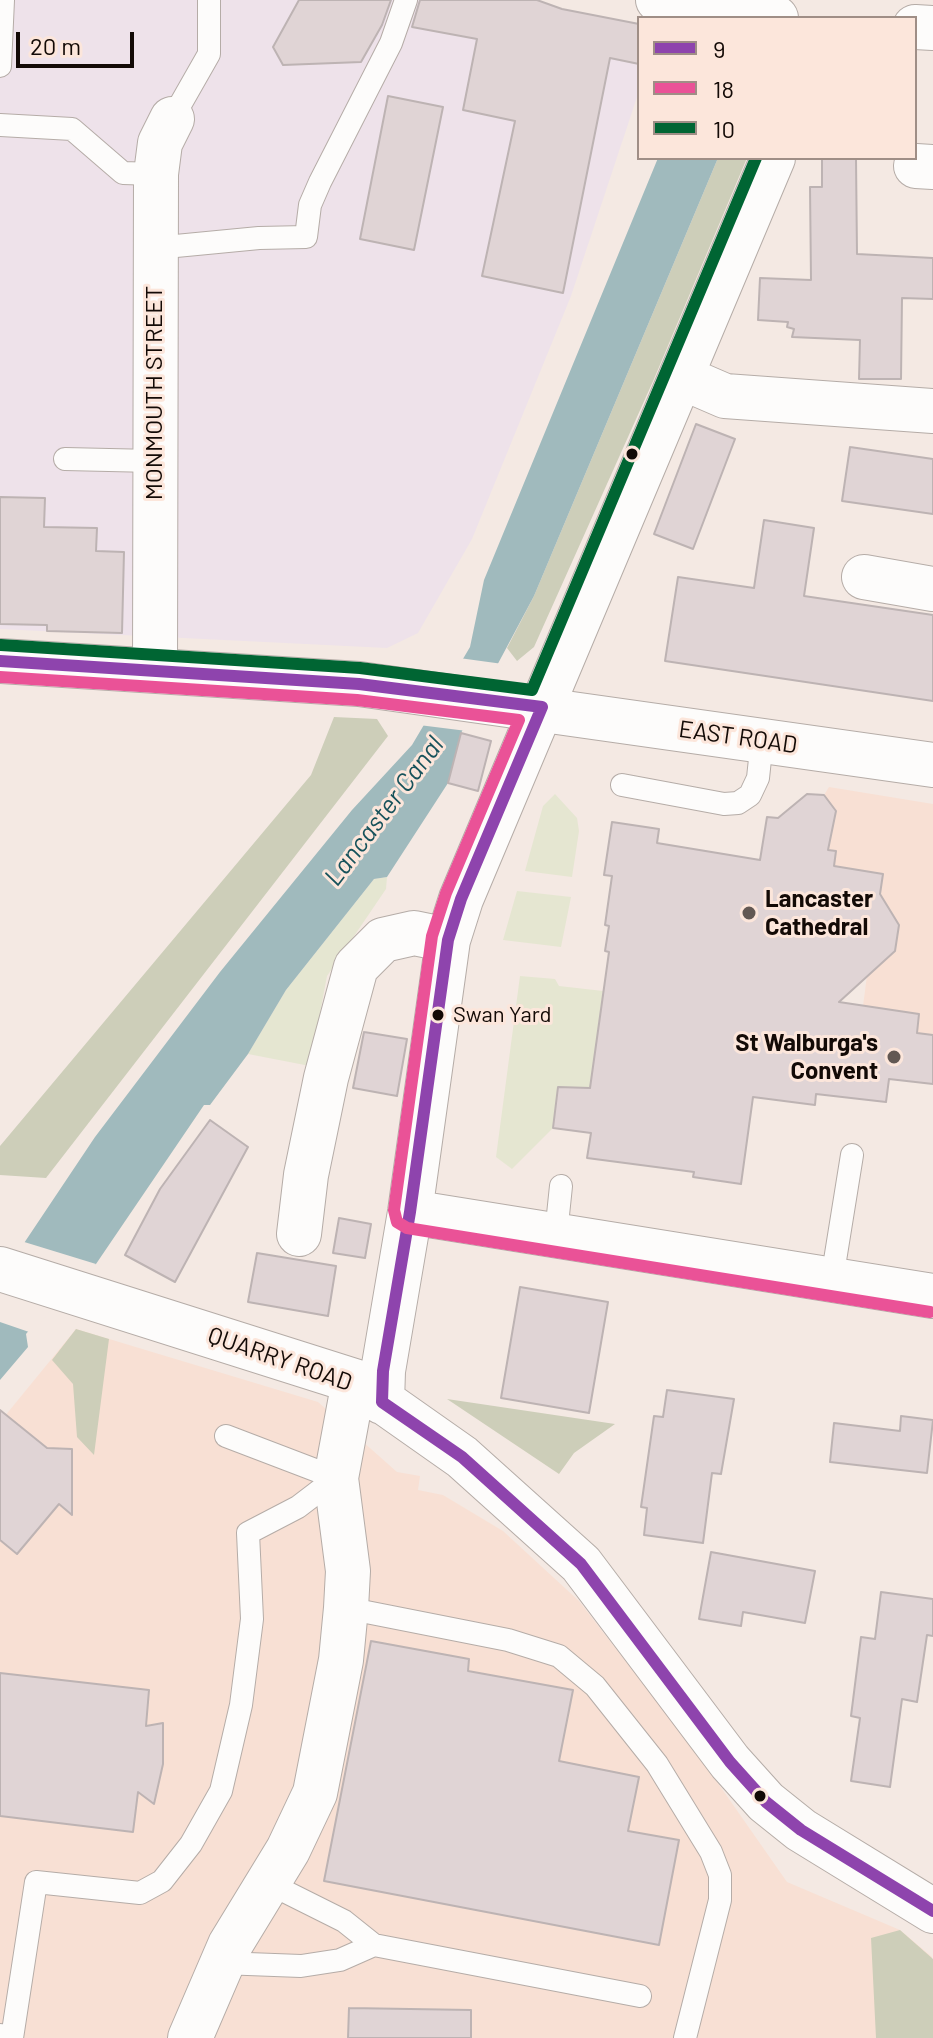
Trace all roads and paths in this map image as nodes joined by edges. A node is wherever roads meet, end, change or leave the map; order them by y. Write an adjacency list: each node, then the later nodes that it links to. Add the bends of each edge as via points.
1 (3, 0): 6 (lane)
2 (209, 0): 7 (lane, via 209,54)
3 (406, 0): 11 (lane, via 391,43 310,205 306,237)
4 (668, 2): 5 (street)
5 (762, 16)
6 (0, 66)
7 (172, 119): 10 (street, MONMOUTH STREET, via 160,143)
8 (0, 125): 10 (lane, via 72,129 123,173)
9 (772, 160): 12 (street)
10 (156, 174): 11 (street, MONMOUTH STREET)
11 (155, 248): 15 (street, MONMOUTH STREET)
12 (681, 377): 13 (street, via 725,396); 20 (street)
13 (933, 411)
14 (65, 459): 15 (lane)
15 (153, 461): 19 (street, MONMOUTH STREET)
16 (864, 577): 17 (street)
17 (933, 589)
18 (0, 661): 19 (street, EAST ROAD)
19 (155, 669): 20 (street, EAST ROAD)
20 (542, 707): 21 (street, EAST ROAD); 24 (street)
21 (762, 740): 22 (street, EAST ROAD); 23 (lane, via 758,778 750,795 738,803)
22 (933, 765)
23 (622, 785)
24 (448, 940): 27 (street); 28 (street, via 414,933 383,940 356,967 326,1078)
25 (852, 1155): 31 (lane)
26 (561, 1186): 29 (lane)
27 (410, 1212): 29 (street); 33 (street, via 383,1371)
28 (299, 1234)
29 (556, 1234): 31 (street)
30 (0, 1269): 33 (street, QUARRY ROAD)
31 (832, 1279): 32 (street)
32 (933, 1296)
33 (368, 1391): 35 (street); 38 (street, QUARRY ROAD, via 462,1457 581,1564 766,1802 801,1830)
34 (226, 1436): 35 (lane)
35 (336, 1478): 36 (street, via 348,1571); 43 (lane, via 298,1507 248,1533 252,1619 241,1705 221,1791 191,1844 162,1881 140,1893 36,1882)
36 (346, 1608): 37 (street, via 315,1793); 45 (lane, via 559,1656 595,1686 657,1764 720,1875 718,1912)
37 (266, 1882): 39 (lane, via 344,1921); 40 (street)
38 (933, 1911)
39 (374, 1945): 40 (lane, via 340,1960 301,1966); 41 (lane)
40 (221, 1963): 44 (street)
41 (640, 1996)
42 (0, 2035): 43 (lane)
43 (12, 2038)
44 (190, 2038)
45 (685, 2038)

